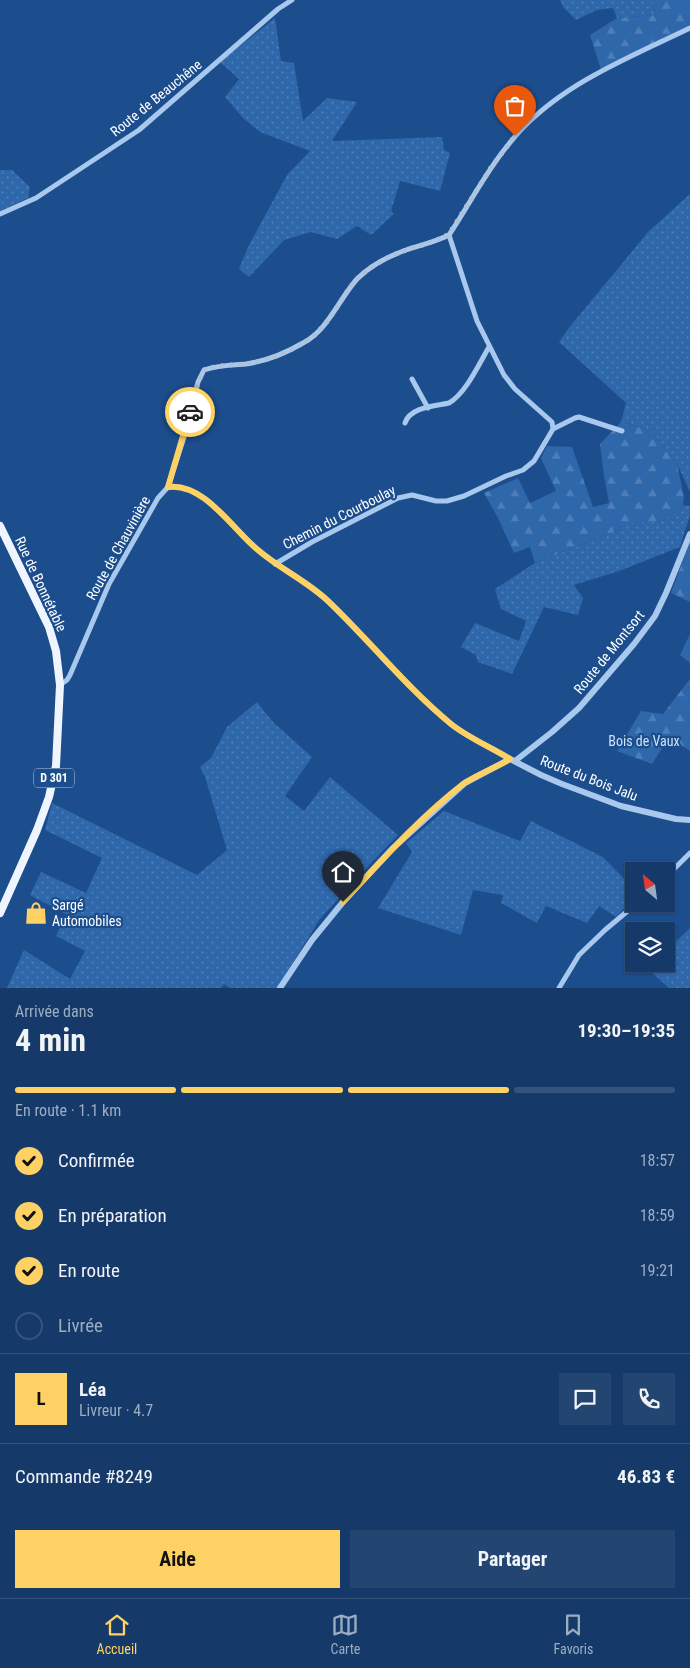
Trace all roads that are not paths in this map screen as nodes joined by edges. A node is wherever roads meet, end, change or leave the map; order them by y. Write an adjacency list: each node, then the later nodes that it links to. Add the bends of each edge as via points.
1 (292, 0): 3 (street, Route de Beauchêne, via 139,130 36,198)
2 (690, 28): 4 (street, via 597,73 534,116 508,144)
3 (0, 214)
4 (449, 234): 5 (street); 11 (street, Route de Chauvinière, via 372,267 357,280 306,342 266,359 204,370)
5 (489, 347): 7 (street, via 454,400); 9 (street, via 509,382 552,422)
6 (412, 379): 7 (street)
7 (428, 408): 8 (street, via 412,413)
8 (404, 424)
9 (553, 429): 10 (street, via 579,417); 14 (street, Chemin du Courboulay, via 534,461 523,470 447,501 412,495 398,498)
10 (622, 431)
11 (168, 487): 14 (street, via 189,489 202,496); 15 (street, Route de Chauvinière, via 158,498 109,584 70,675)
12 (0, 526): 15 (main road, Rue de Bonnétable / D 301, via 49,627)
13 (690, 534): 16 (street, Route de Montsort, via 655,616 640,636 579,708)
14 (275, 564): 16 (street, via 327,600 390,667 453,726)
15 (60, 685): 20 (main road, Rue de Bonnétable / D 301, via 56,766 50,797)
16 (513, 760): 17 (street, Route du Bois Jalu, via 541,775 621,806); 22 (street, Route de Montsort, via 464,783 392,849 312,940)
17 (690, 820)
18 (690, 853): 19 (street)
19 (675, 868)
20 (0, 912)
21 (626, 912): 23 (street, via 579,955)
22 (280, 988)
23 (559, 988)

